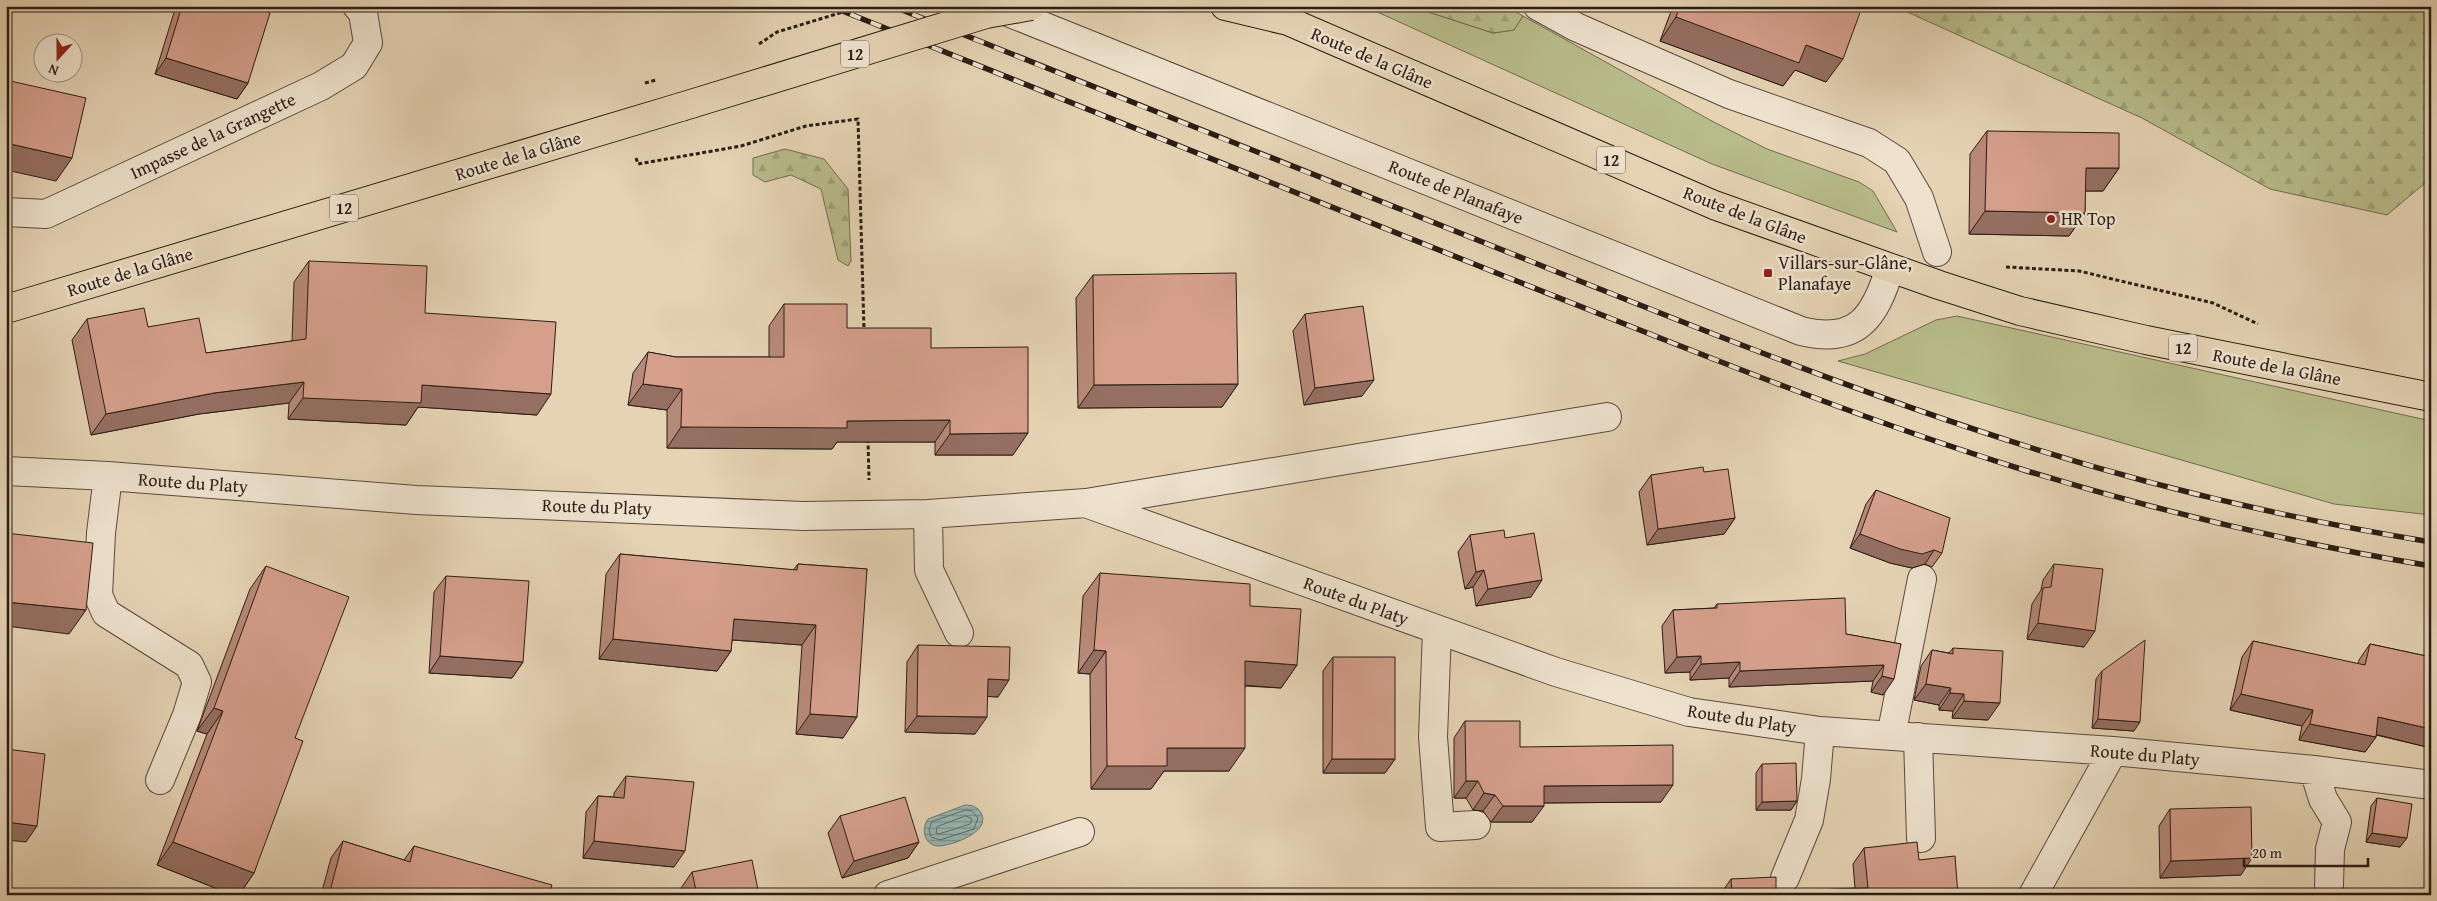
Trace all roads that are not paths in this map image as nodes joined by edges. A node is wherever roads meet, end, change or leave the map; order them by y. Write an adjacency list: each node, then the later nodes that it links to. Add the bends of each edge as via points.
1 (357, 6): 6 (street, Impasse de la Grangette, via 363,13 368,43 354,66 321,86 46,214)
2 (992, 6): 8 (street, Route de Planafaye, via 1801,331 1831,336 1844,334 1858,326 1877,305)
3 (1031, 6): 9 (main road, Route de la Glâne / 12, bridge, via 986,14)
4 (1225, 6): 8 (main road, Route de la Glâne / 12, via 1288,21 1714,205)
5 (1538, 6): 7 (street, via 1576,27 1729,94 1869,143 1897,161 1919,198)
6 (6, 212)
7 (1937, 252)
8 (1890, 268): 10 (main road, Route de la Glâne / 12, via 2030,313 2146,340)
9 (6, 309)
10 (2431, 397)
11 (1607, 416): 14 (street, Route du Platy)
12 (6, 471): 13 (street, Route du Platy)
13 (108, 476): 15 (street, Route du Platy, via 426,501 803,516); 23 (street, via 98,595 106,613 188,665 197,682)
14 (1086, 503): 15 (street, Route du Platy); 17 (street, Route du Platy)
15 (928, 514): 18 (street, via 929,570)
16 (1922, 579): 20 (street)
17 (1437, 630): 19 (street, Route du Platy, via 1556,672 1689,712); 25 (street, via 1433,737 1440,827)
18 (959, 633)
19 (1820, 730): 20 (street, Route du Platy); 28 (street, via 1809,820)
20 (1904, 737): 21 (street, Route du Platy); 27 (street)
21 (2113, 752): 22 (street, Route du Platy); 31 (street)
22 (2314, 770): 24 (street, Route du Platy); 29 (street, via 2323,799 2337,822 2330,849)
23 (160, 780)
24 (2431, 785)
25 (1476, 825)
26 (1080, 832): 30 (street)
27 (1921, 838)
28 (1785, 878)
29 (2329, 885)
30 (888, 895)
31 (2033, 895)

